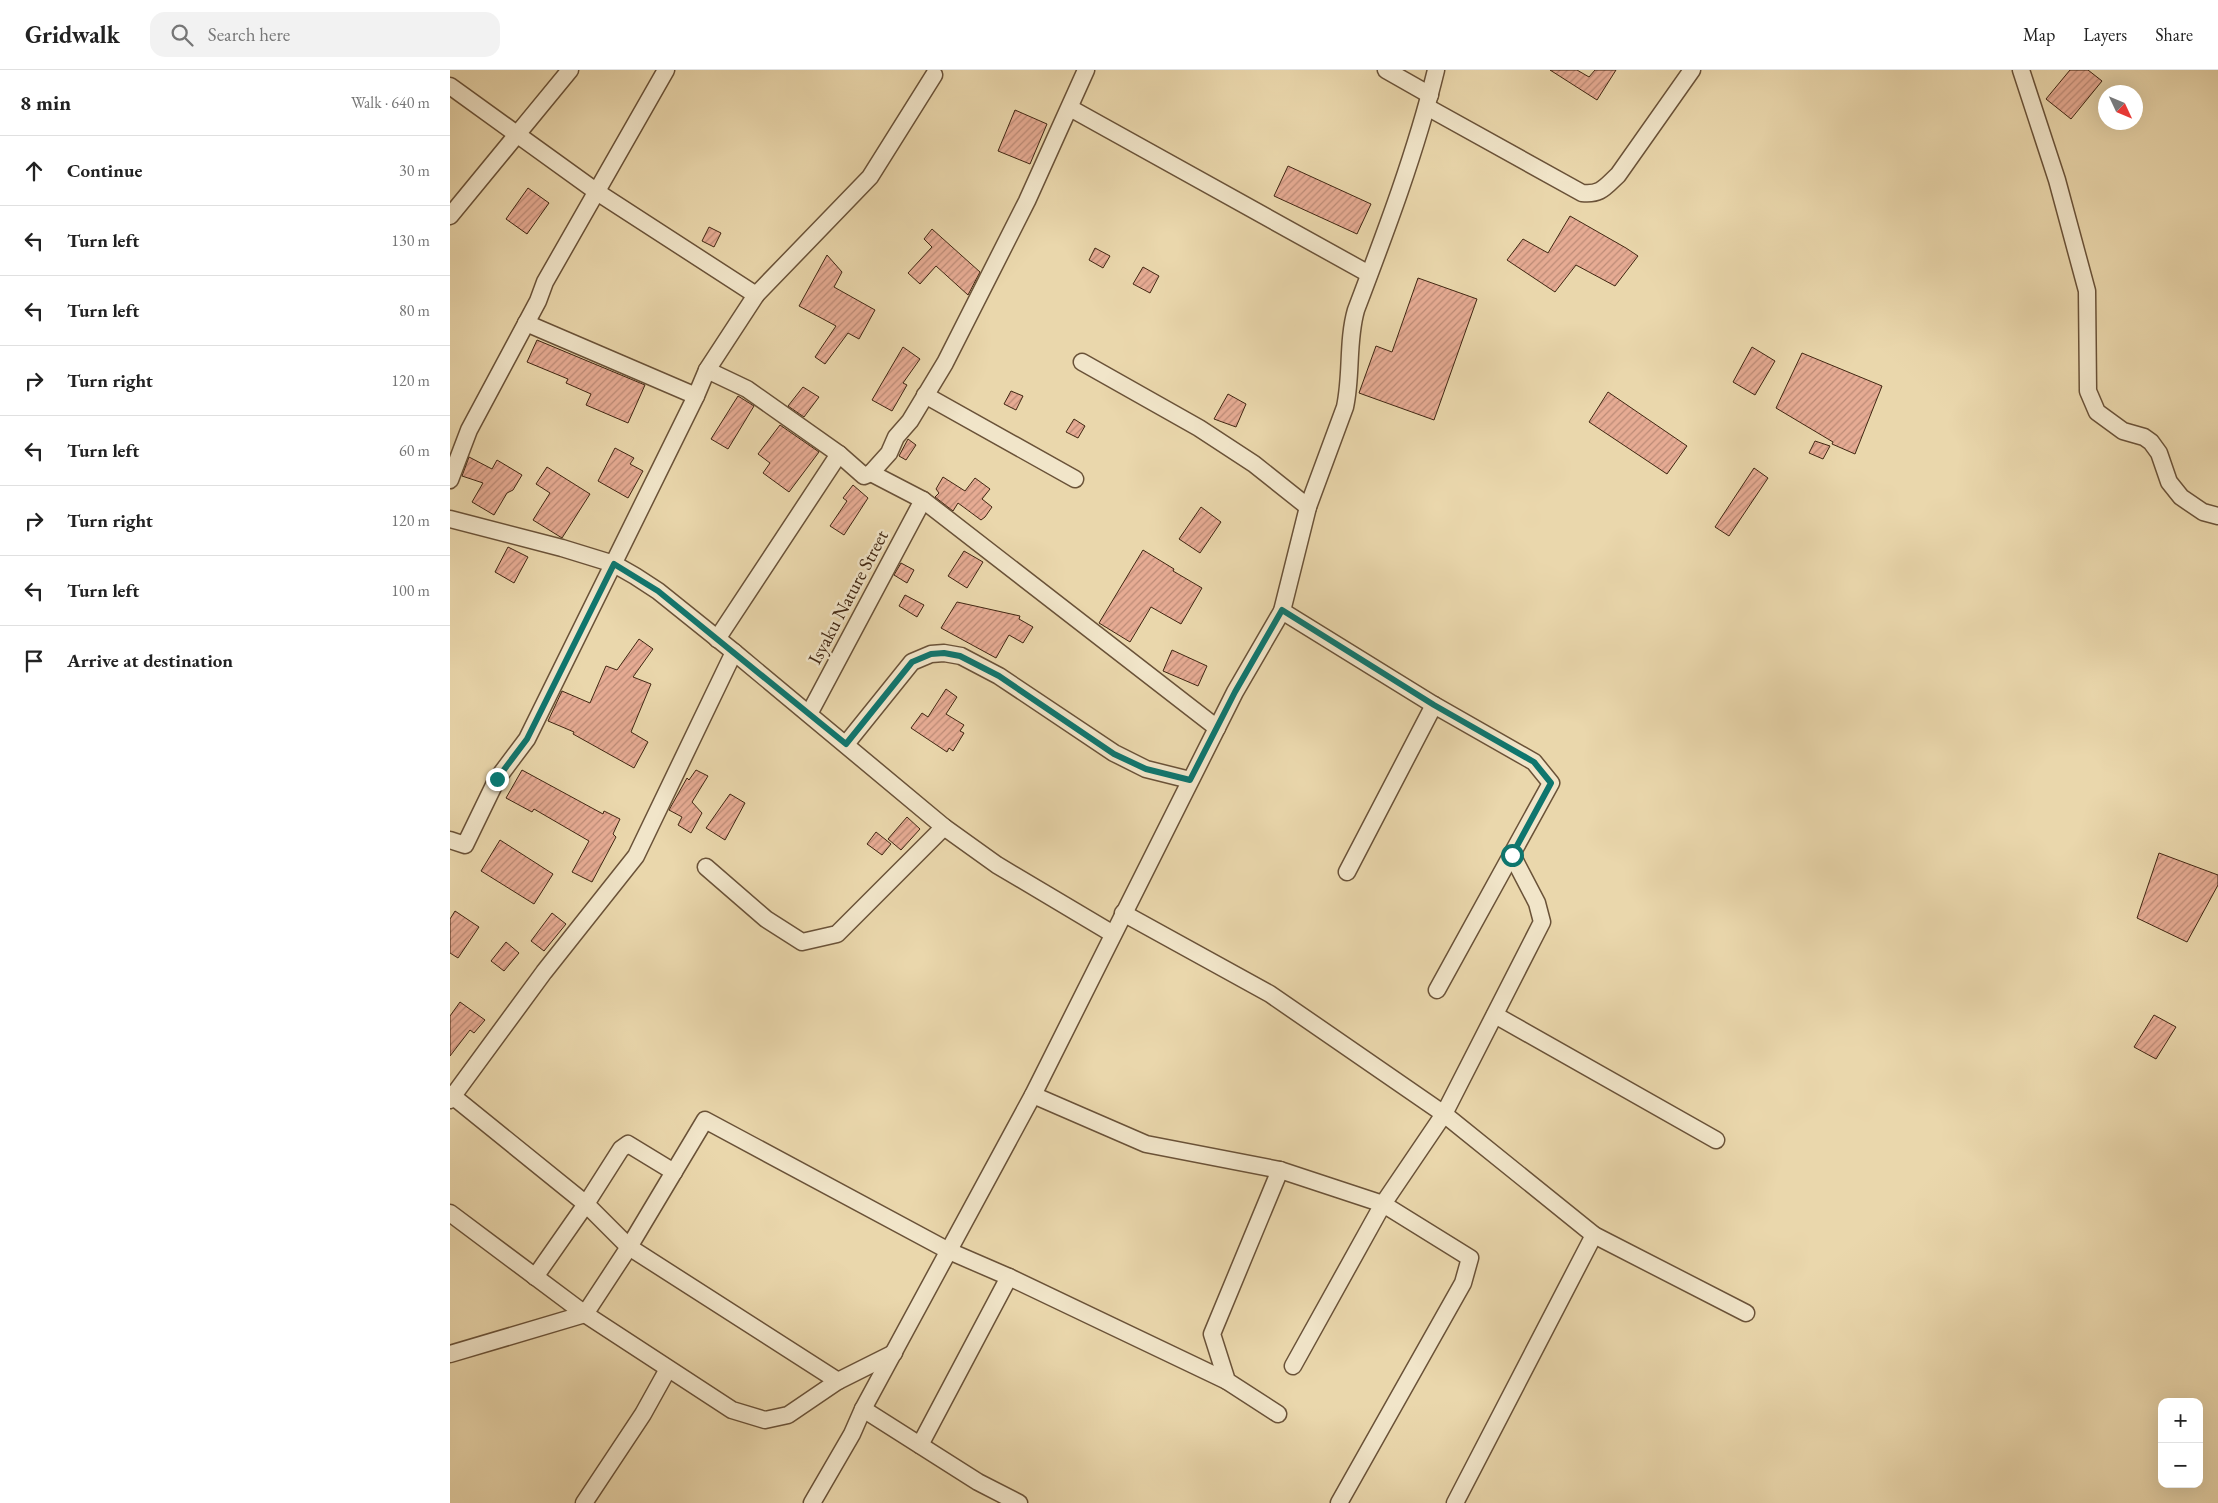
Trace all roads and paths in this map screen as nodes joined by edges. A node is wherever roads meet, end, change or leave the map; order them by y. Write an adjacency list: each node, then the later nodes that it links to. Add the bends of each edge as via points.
1 (570, 70): 12 (street)
2 (666, 70): 13 (street)
3 (1086, 70): 11 (street)
4 (1386, 70): 10 (street)
5 (1436, 70): 10 (street)
6 (1692, 70): 10 (street, via 1618,175 1594,194 1582,193)
7 (2026, 74): 28 (street, via 2087,291 2088,391 2097,412 2123,431 2151,442 2159,453 2169,482 2181,497 2203,512)
8 (934, 75): 16 (street, via 870,177)
9 (450, 86): 12 (street)
10 (1428, 101): 15 (street)
11 (1070, 108): 15 (street); 20 (street, via 1027,201 945,363)
12 (518, 134): 13 (street); 14 (street)
13 (597, 192): 16 (street); 17 (street, via 545,282)
14 (450, 216)
15 (1369, 274): 27 (street, via 1351,326 1348,392)
16 (756, 295): 19 (street)
17 (526, 324): 21 (street); 25 (street, via 469,430)
18 (1082, 362): 27 (street, via 1199,428 1254,464)
19 (707, 370): 21 (street); 22 (street, via 747,388)
20 (925, 395): 23 (street, via 889,453); 24 (street)
21 (696, 396): 30 (street)
22 (839, 454): 23 (street, via 864,476); 32 (street)
23 (871, 473): 26 (street)
24 (1075, 479)
25 (450, 480)
26 (924, 500): 35 (street, Isyaku Nature Street); 36 (street)
27 (1308, 507): 31 (street)
28 (2218, 516)
29 (450, 519): 30 (street)
30 (614, 564): 32 (street, via 658,591); 40 (street, via 527,739 497,779 465,845)
31 (1282, 610): 34 (street); 36 (street)
32 (717, 639): 33 (street)
33 (734, 652): 35 (street); 49 (street, via 636,856)
34 (1434, 705): 41 (street, via 1534,762 1551,783); 43 (street)
35 (809, 714): 37 (street)
36 (1217, 728): 38 (street)
37 (846, 744): 38 (street, via 912,662 931,654 944,653 960,656 999,676 1114,754 1146,769); 39 (street)
38 (1190, 780): 44 (street)
39 (944, 827): 42 (street, via 837,934 802,942 766,919); 45 (street, via 997,865)
40 (450, 840)
41 (1512, 855): 46 (street); 47 (street, via 1537,903 1542,922)
42 (706, 867)
43 (1347, 872)
44 (1123, 913): 45 (street); 50 (street, via 1270,994)
45 (1113, 934): 48 (street)
46 (1437, 990)
47 (1495, 1015): 50 (street); 51 (street)
48 (1033, 1095): 52 (street, via 1146,1144); 59 (street)
49 (451, 1097): 54 (street)
50 (1444, 1114): 55 (street); 57 (street)
51 (1716, 1140)
52 (1280, 1170): 55 (street); 69 (street, via 1212,1334)
53 (674, 1172): 54 (street, via 628,1144 621,1149); 58 (street); 59 (street, via 705,1120)
54 (586, 1204): 58 (street); 60 (street)
55 (1383, 1204): 66 (street); 76 (street, via 1470,1258 1463,1283)
56 (450, 1214): 60 (street)
57 (1594, 1235): 62 (street); 77 (street)
58 (629, 1247): 63 (street); 68 (street)
59 (949, 1251): 61 (street); 64 (street)
60 (535, 1277): 63 (street)
61 (1009, 1277): 69 (street); 72 (street)
62 (1746, 1313)
63 (585, 1314): 65 (street); 67 (street)
64 (894, 1353): 68 (street); 70 (street)
65 (450, 1354)
66 (1293, 1366)
67 (668, 1369): 68 (street, via 732,1410 765,1420 788,1415); 73 (street, via 643,1414)
68 (838, 1381)
69 (1227, 1382): 71 (street)
70 (863, 1409): 72 (street); 74 (street)
71 (1278, 1414)
72 (920, 1445): 75 (street, via 978,1482)
73 (584, 1503)
74 (812, 1503)
75 (1019, 1503)
76 (1340, 1503)
77 (1455, 1503)

